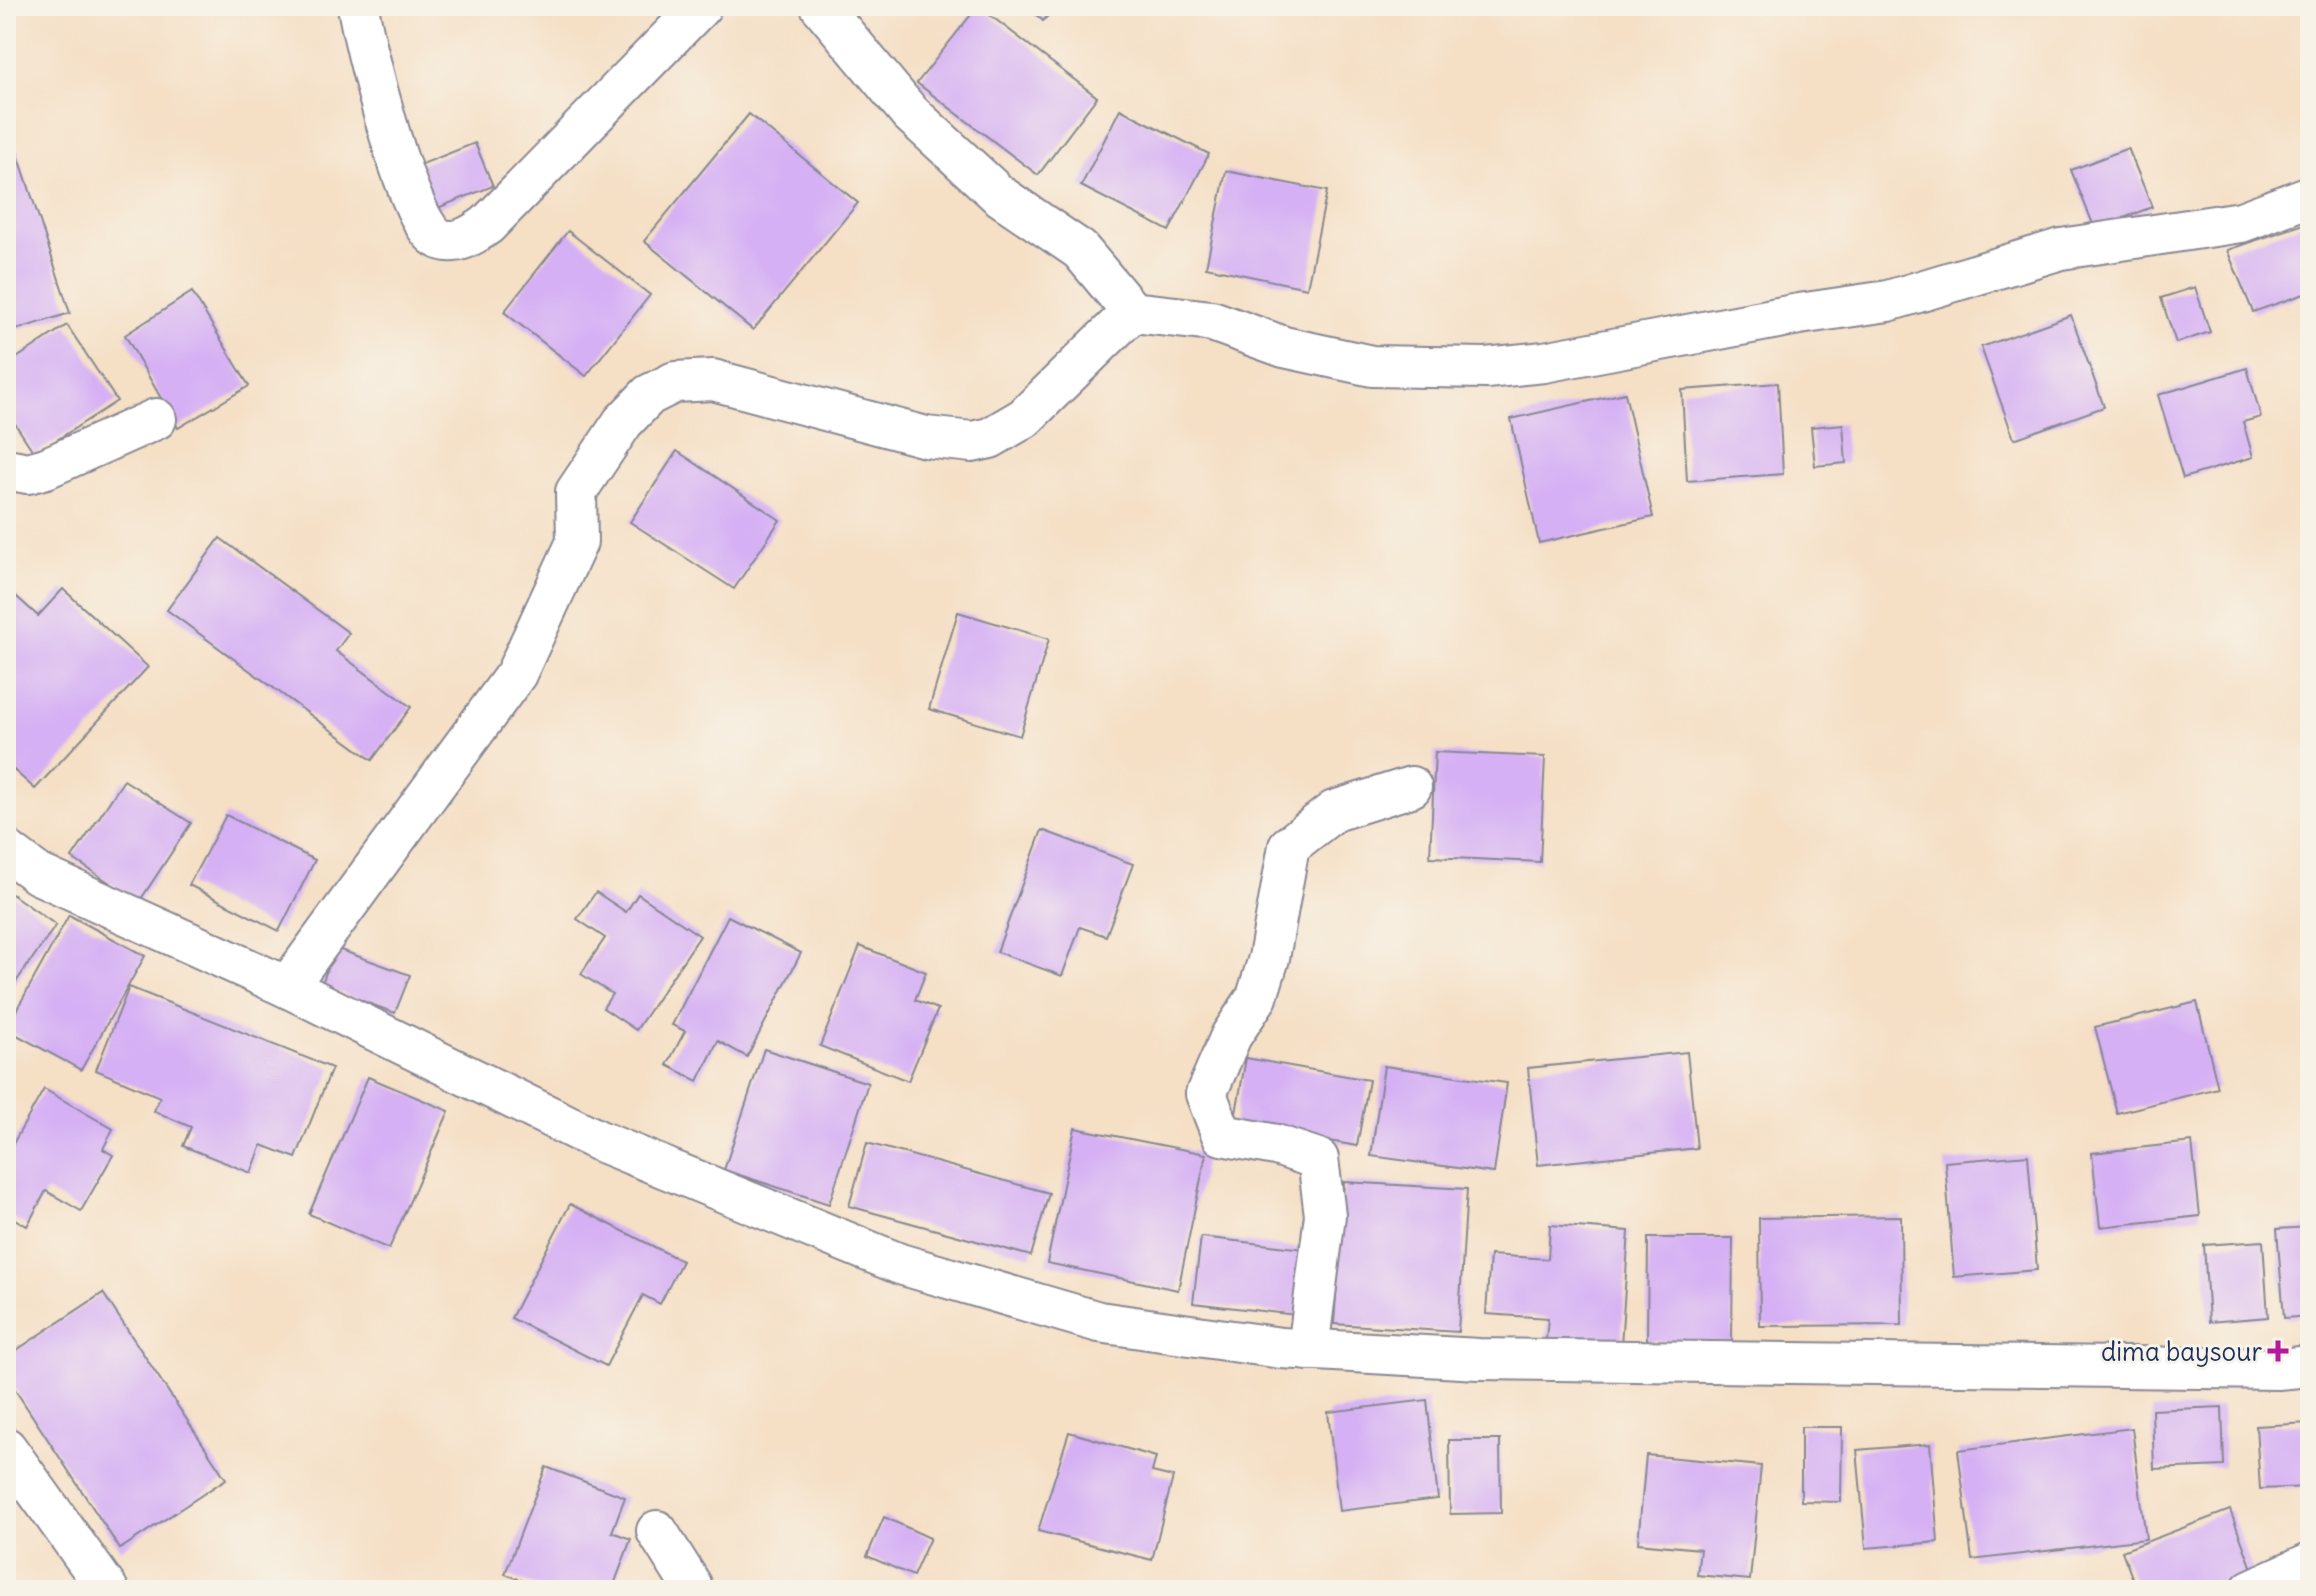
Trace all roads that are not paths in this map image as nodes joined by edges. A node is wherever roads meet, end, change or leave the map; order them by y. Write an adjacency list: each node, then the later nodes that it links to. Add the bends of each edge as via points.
1 (358, 6): 2 (street, via 394,147 417,212 430,232 449,241 487,225)
2 (701, 6)
3 (821, 6): 5 (street, via 910,113 999,195 1080,250)
4 (2310, 196): 5 (street, via 2241,222 2061,249 1888,301 1486,368 1357,364 1284,347 1212,321)
5 (1132, 312): 10 (street, via 1024,418 972,442 926,437 713,380 675,382 649,395 623,422 576,492 577,542 516,674)
6 (156, 419): 7 (street, via 46,468 28,473)
7 (6, 469)
8 (1411, 787): 11 (street, via 1334,811 1289,846 1257,997 1231,1036 1206,1094 1222,1135 1318,1159 1325,1215)
9 (6, 850): 10 (street, via 38,874)
10 (287, 987): 11 (street, via 597,1140 900,1264 1099,1322)
11 (1308, 1350): 12 (street, via 1479,1359 1881,1366)
12 (2310, 1366)
13 (6, 1448): 16 (street)
14 (657, 1531): 17 (street)
15 (2310, 1563): 18 (street)
16 (108, 1590)
17 (691, 1590)
18 (2251, 1590)

